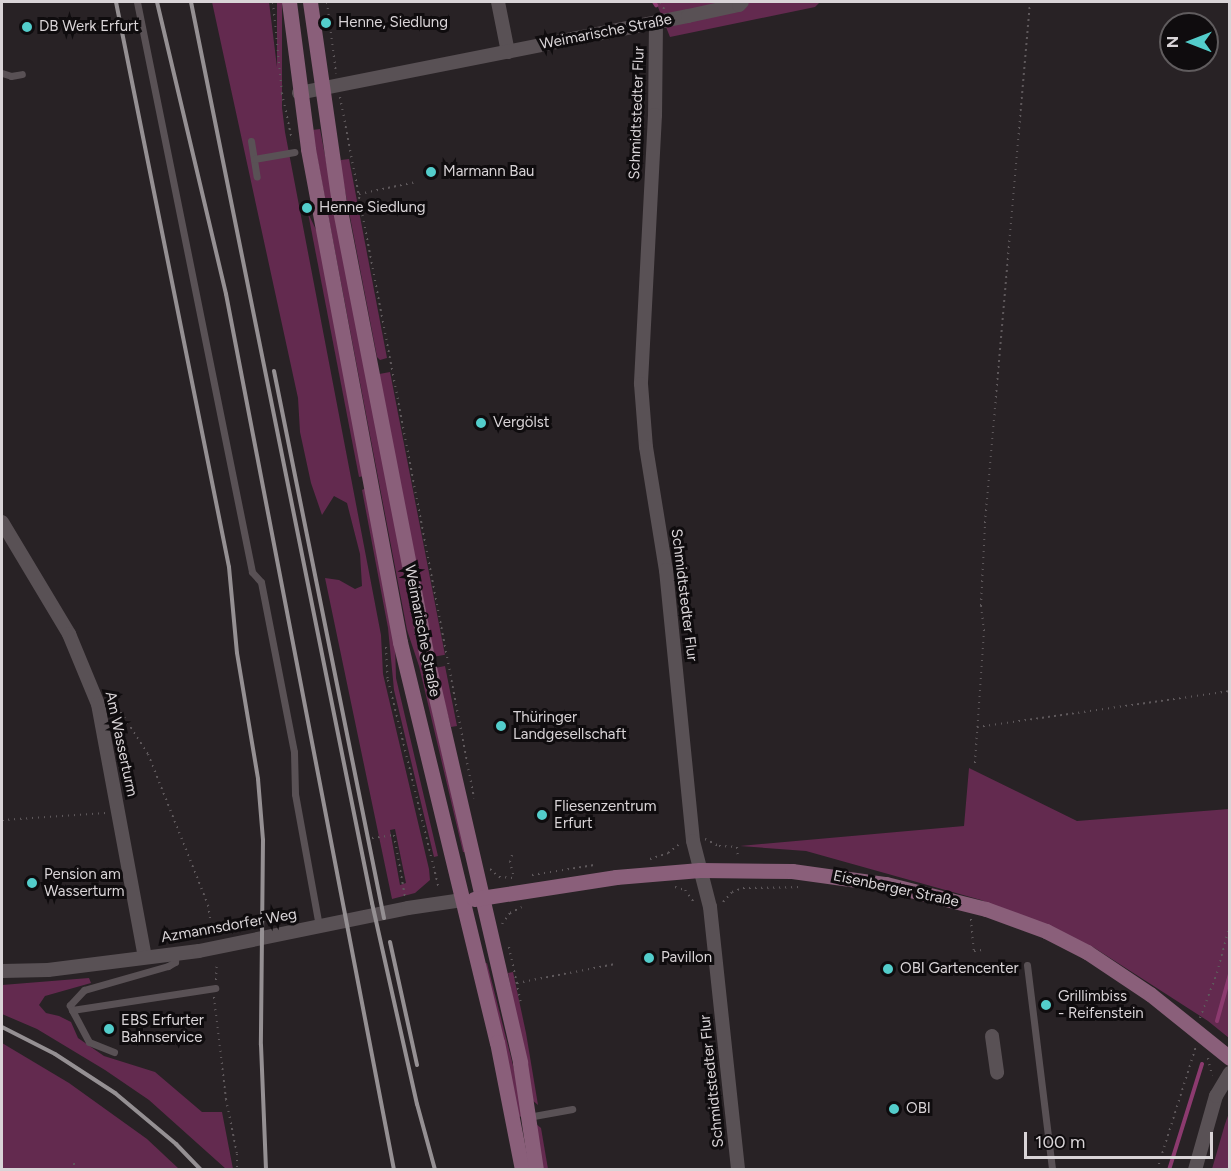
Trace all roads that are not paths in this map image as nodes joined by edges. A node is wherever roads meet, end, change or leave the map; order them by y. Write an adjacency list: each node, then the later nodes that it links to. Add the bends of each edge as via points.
1 (137, 2): 20 (lane, via 252,572 261,582 294,752 295,794)
2 (289, 2): 11 (main road, Weimarische Straße)
3 (309, 2): 10 (main road, Weimarische Straße)
4 (498, 2): 7 (street)
5 (740, 3): 6 (street, Weimarische Straße)
6 (656, 22): 7 (street, Weimarische Straße); 17 (street, Schmidtstedter Flur, via 641,384 646,447 666,570 693,841)
7 (508, 52): 10 (street, Weimarische Straße)
8 (2, 73): 9 (lane)
9 (22, 74)
10 (320, 89): 11 (street, Weimarische Straße); 18 (main road, Weimarische Straße, via 428,663)
11 (299, 93): 19 (main road, Weimarische Straße, via 367,482 407,675)
12 (251, 141): 14 (lane)
13 (294, 152): 14 (lane)
14 (254, 159): 15 (lane)
15 (257, 177)
16 (2, 522): 22 (street, Am Wasserturm, via 69,634 98,704)
17 (700, 870): 18 (main road, Eisenberger Straße, via 616,877); 29 (main road, Eisenberger Straße, via 839,876 986,909 1046,931 1087,952 1143,988); 36 (street, Schmidtstedter Flur, via 710,907)
18 (490, 897): 19 (main road, Eisenberger Straße); 33 (main road, Weimarische Straße)
19 (462, 900): 20 (street, Azmannsdorfer Weg); 34 (main road, Weimarische Straße, via 497,1042)
20 (319, 926): 21 (street, Azmannsdorfer Weg)
21 (176, 953): 22 (street, Azmannsdorfer Weg); 26 (lane, via 175,962 168,966 84,990 70,1005)
22 (145, 957): 24 (street, Azmannsdorfer Weg, via 48,970)
23 (1026, 965): 37 (lane)
24 (2, 971)
25 (215, 988): 26 (lane)
26 (72, 1010): 28 (lane, via 89,1042)
27 (993, 1036): 30 (street)
28 (114, 1052)
29 (1230, 1058)
30 (997, 1073)
31 (1230, 1073): 38 (street, via 1216,1096)
32 (572, 1110): 33 (lane)
33 (528, 1117): 35 (main road, Weimarische Straße)
34 (522, 1170)
35 (536, 1170)
36 (738, 1170)
37 (1052, 1170)
38 (1195, 1170)

